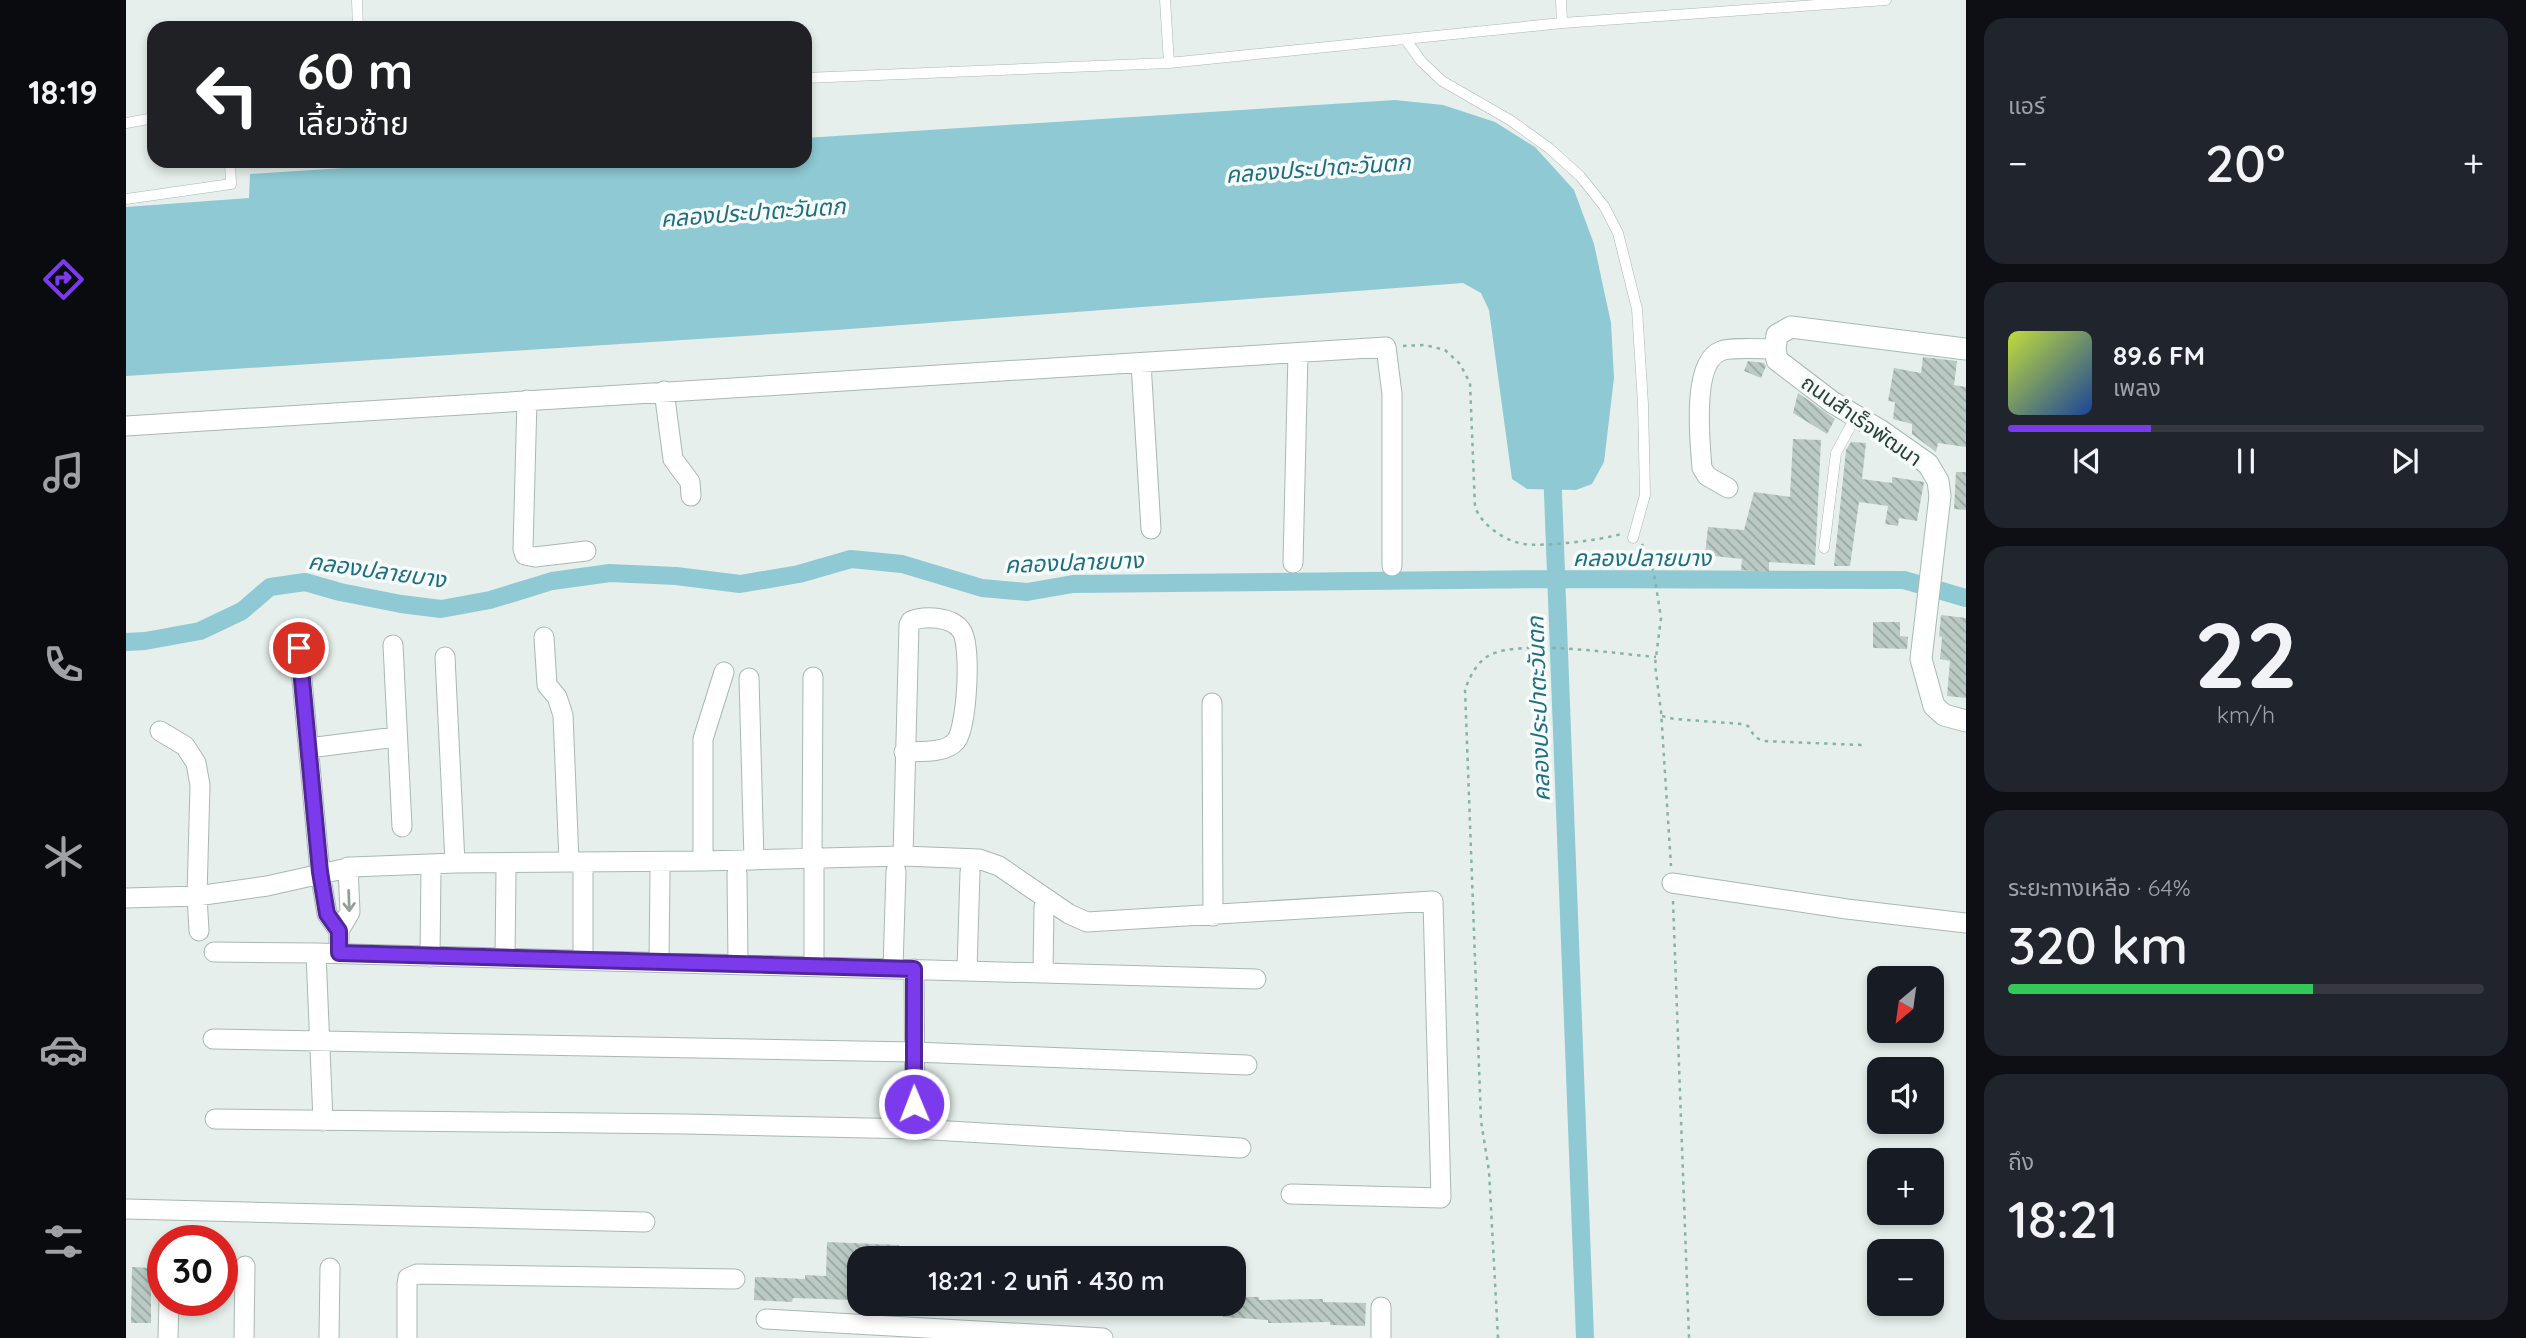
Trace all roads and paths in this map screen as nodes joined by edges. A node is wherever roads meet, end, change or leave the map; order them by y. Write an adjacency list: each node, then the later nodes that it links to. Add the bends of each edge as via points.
1 (357, 0): 5 (lane)
2 (1165, 0): 8 (lane)
3 (1561, 0): 6 (lane)
4 (1886, 0): 6 (lane)
5 (358, 21)
6 (1562, 23): 7 (lane)
7 (1406, 40): 8 (lane); 27 (lane, via 1442,81 1510,120 1580,176 1604,205 1618,233 1637,309 1643,404 1645,495)
8 (1169, 63): 9 (lane)
9 (812, 78)
10 (147, 119): 11 (lane)
11 (126, 123)
12 (230, 168): 13 (lane, via 231,184)
13 (126, 199)
14 (1385, 347): 17 (street); 26 (path, via 1425,345 1445,350 1460,364 1469,383 1475,507 1488,526 1526,544); 31 (street, via 1392,394)
15 (1775, 349): 16 (street, via 1777,335 1791,327); 21 (street, ถนนสำเร็จพัฒนา, via 1777,360); 23 (street, via 1722,350 1710,359 1703,374 1702,468)
16 (1966, 349)
17 (1298, 353): 18 (street); 30 (street)
18 (1141, 363): 19 (street); 25 (street)
19 (664, 391): 20 (street); 24 (street, via 673,459 690,482)
20 (527, 400): 22 (street); 29 (street, via 525,555)
21 (1856, 416): 28 (lane, via 1836,453); 43 (street, ถนนสำเร็จพัฒนา, via 1928,464 1938,481 1921,659 1934,706 1944,715)
22 (126, 426)
23 (1728, 488)
24 (691, 496)
25 (1151, 529)
26 (1606, 538)
27 (1633, 538)
28 (1824, 548)
29 (586, 551)
30 (1293, 563)
31 (1392, 566)
32 (1654, 573): 37 (path, via 1661,618)
33 (544, 636): 55 (street, via 547,685 563,715)
34 (393, 645): 45 (street)
35 (299, 648): 47 (street)
36 (445, 657): 53 (street)
37 (1656, 657): 42 (path); 109 (path, via 1511,648 1487,655 1465,689 1481,1121 1489,1171)
38 (724, 672): 51 (street, via 703,739)
39 (813, 677): 52 (street)
40 (749, 678): 50 (street)
41 (1212, 703): 67 (street)
42 (1662, 716): 46 (path, via 1742,724 1763,741); 63 (path)
43 (1966, 721)
44 (160, 731): 64 (street, via 185,746 196,763 200,785)
45 (397, 737): 47 (street); 49 (street)
46 (1862, 745)
47 (309, 748): 59 (street)
48 (904, 752): 48 (street, via 942,749 956,741 961,730 966,642 962,631 944,619 916,619 909,625); 54 (street)
49 (402, 827)
50 (754, 860): 51 (street); 52 (street)
51 (703, 861): 55 (street)
52 (813, 861): 54 (street); 79 (street)
53 (455, 863): 55 (street); 56 (street)
54 (900, 863): 67 (street, via 990,862 1087,922); 80 (street)
55 (576, 866): 76 (street)
56 (348, 867): 59 (street); 70 (street, one-way to 70, via 350,912)
57 (432, 869): 74 (street)
58 (506, 870): 75 (street)
59 (320, 872): 64 (street, via 267,886); 70 (street, via 327,914)
60 (660, 872): 77 (street)
61 (970, 872): 82 (street)
62 (737, 873): 78 (street)
63 (1680, 884): 68 (street); 110 (path)
64 (197, 896): 65 (street); 69 (street)
65 (126, 898)
66 (1044, 905): 83 (street)
67 (1213, 916): 93 (street, via 1433,901 1441,1198)
68 (1966, 923)
69 (199, 931)
70 (339, 931): 73 (street)
71 (214, 952): 72 (street)
72 (316, 953): 73 (street); 86 (street)
73 (339, 953): 74 (street)
74 (430, 957): 75 (street)
75 (505, 958): 76 (street)
76 (583, 960): 77 (street)
77 (659, 962): 78 (street)
78 (738, 964): 79 (street)
79 (814, 966): 80 (street)
80 (893, 968): 81 (street)
81 (914, 969): 82 (street); 87 (street)
82 (967, 970): 83 (street)
83 (1043, 972): 84 (street)
84 (1256, 979)
85 (212, 1039): 86 (street)
86 (320, 1039): 87 (street); 90 (street)
87 (913, 1052): 88 (street); 91 (street)
88 (1247, 1065)
89 (215, 1119): 90 (street)
90 (323, 1121): 91 (street)
91 (915, 1129): 92 (street)
92 (1241, 1148)
93 (1291, 1194)
94 (126, 1209): 95 (street)
95 (645, 1222)
96 (245, 1266): 104 (street)
97 (330, 1268): 105 (street)
98 (735, 1279): 106 (street, via 417,1274 408,1278 407,1284)
99 (1381, 1307): 108 (street)
100 (169, 1316): 103 (street)
101 (766, 1319): 102 (street)
102 (825, 1330): 107 (street)
103 (168, 1338)
104 (244, 1338)
105 (329, 1338)
106 (407, 1338)
107 (1104, 1338)
108 (1381, 1338)
109 (1497, 1338)
110 (1689, 1338)

